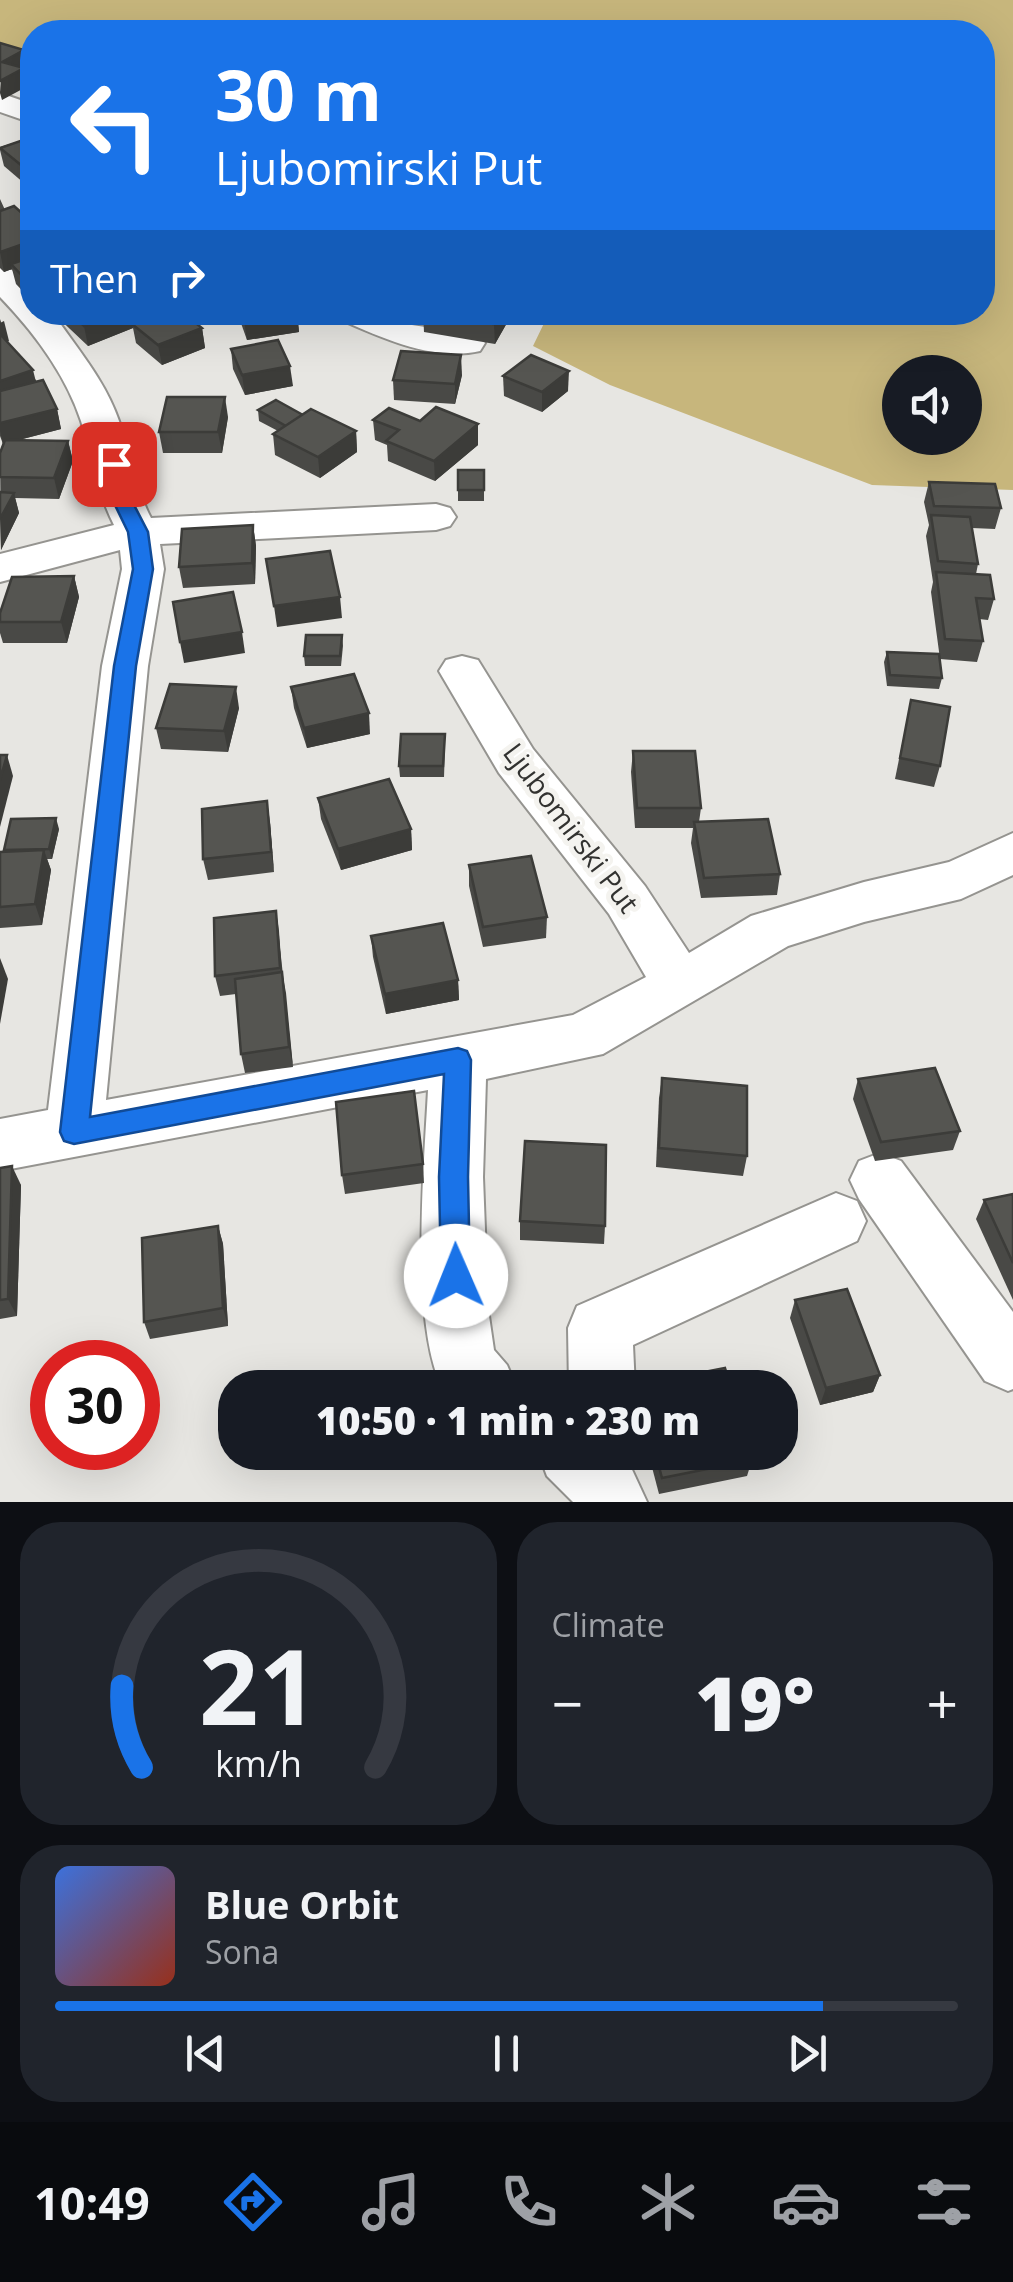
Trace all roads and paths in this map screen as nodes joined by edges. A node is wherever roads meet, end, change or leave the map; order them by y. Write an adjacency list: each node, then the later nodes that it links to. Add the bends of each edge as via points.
1 (0, 277): 2 (street)
2 (20, 298)
3 (43, 325): 7 (street, via 99,418 122,501)
4 (383, 325): 5 (street)
5 (466, 343)
6 (436, 517): 7 (street)
7 (138, 532): 8 (street); 13 (street, via 143,569 125,666)
8 (0, 568)
9 (462, 671): 11 (street, Ljubomirski Put, via 516,761 627,900)
10 (1013, 852): 11 (street, via 961,879 770,932)
11 (680, 985): 12 (street, via 583,1036)
12 (458, 1060): 13 (street); 16 (street, via 456,1308)
13 (74, 1132): 14 (street)
14 (0, 1145)
15 (1011, 1363): 17 (street, via 858,1201 600,1328)
16 (469, 1370)
17 (601, 1370)

